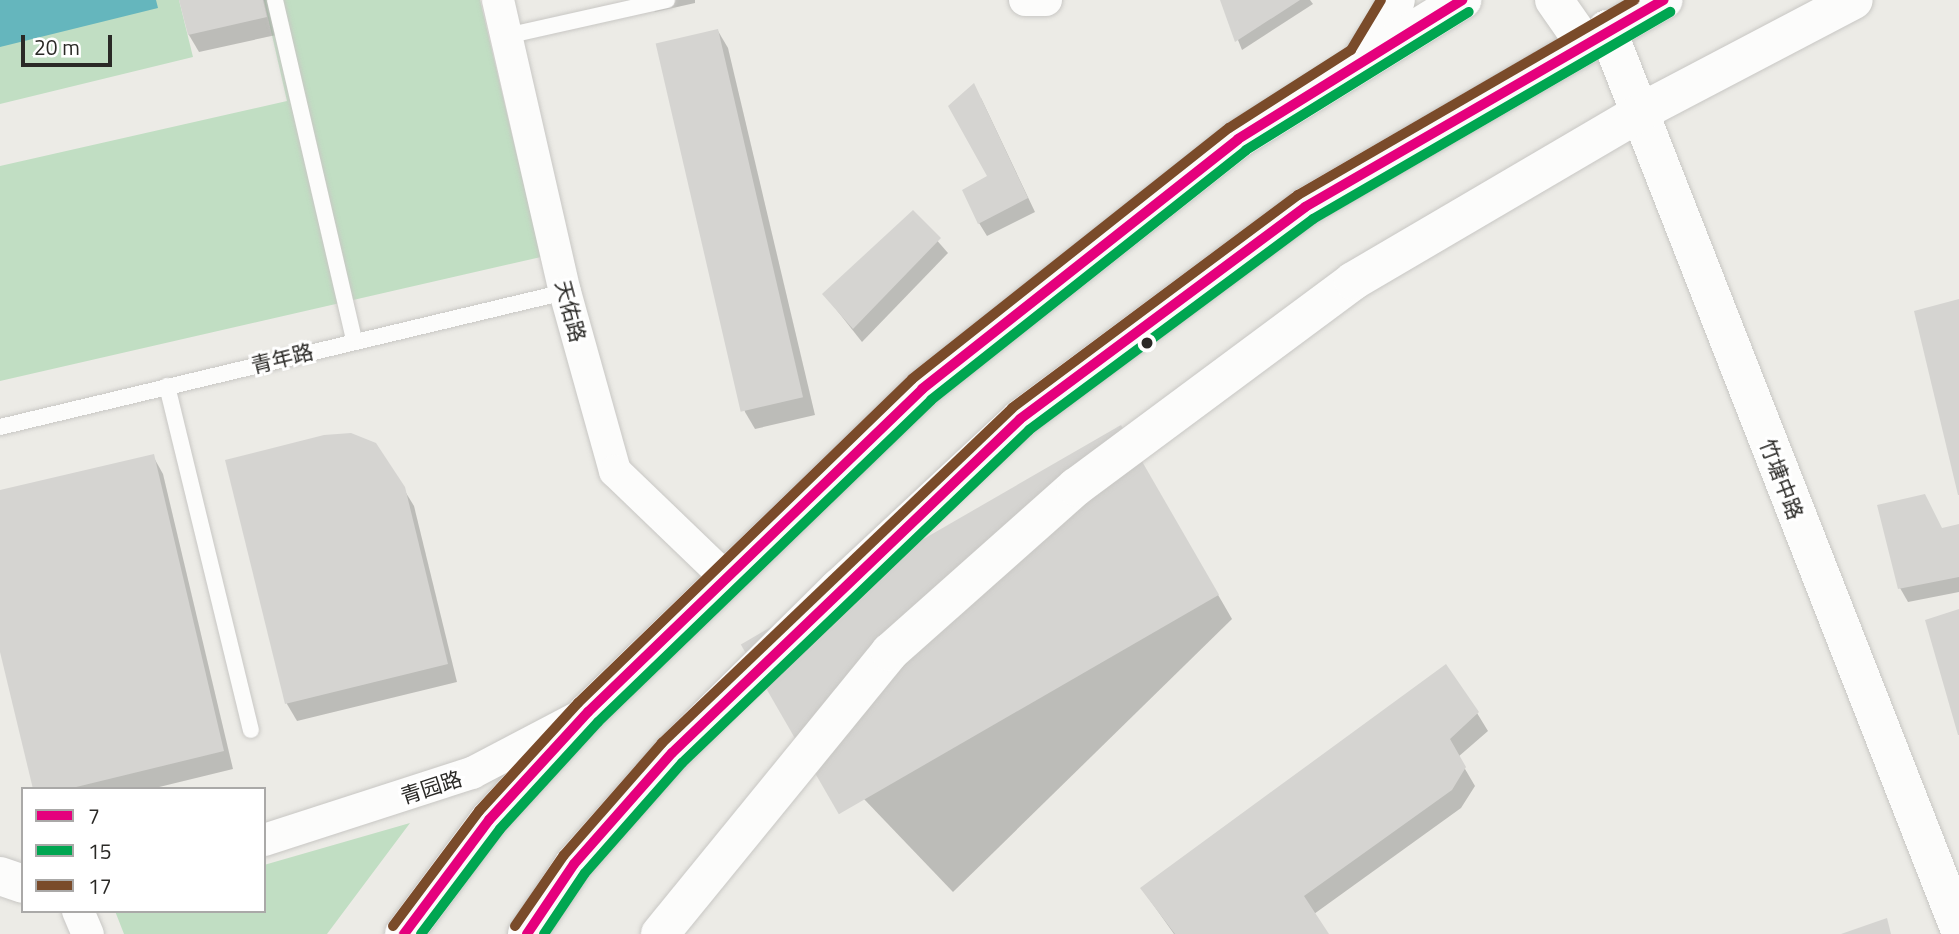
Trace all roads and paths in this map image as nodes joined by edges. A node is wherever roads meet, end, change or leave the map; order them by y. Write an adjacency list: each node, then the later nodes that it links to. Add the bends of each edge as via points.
1 (275, 0): 16 (lane)
2 (498, 0): 11 (street, 天佑路)
3 (667, 0): 11 (lane)
4 (1025, 0): 5 (street)
5 (1046, 0)
6 (1396, 0): 13 (main road)
7 (1462, 0): 13 (main road)
8 (1554, 0): 12 (main road, 竹塘中路)
9 (1663, 0): 12 (main road)
10 (1854, 0): 14 (main road)
11 (506, 36): 15 (street, 天佑路)
12 (1596, 36): 14 (main road, 竹塘中路); 29 (main road, via 1305,207 1020,419 839,588 673,753 574,864)
13 (1361, 61): 19 (main road, via 1238,139 922,389)
14 (1639, 114): 26 (main road, 竹塘中路); 30 (main road, via 1353,281 1076,487 890,652)
15 (565, 292): 16 (lane, 青年路); 19 (street, 天佑路, via 615,471)
16 (354, 340): 17 (lane, 青年路)
17 (167, 386): 18 (lane, 青年路); 21 (lane)
18 (0, 427)
19 (725, 577): 20 (main road)
20 (588, 712): 22 (street, 青园路, via 472,774); 28 (main road, via 489,820)
21 (251, 730)
22 (266, 839)
23 (0, 876): 24 (main road)
24 (21, 883)
25 (79, 913): 27 (street)
26 (1959, 928)
27 (88, 934)
28 (404, 934)
29 (527, 934)
30 (660, 934)

